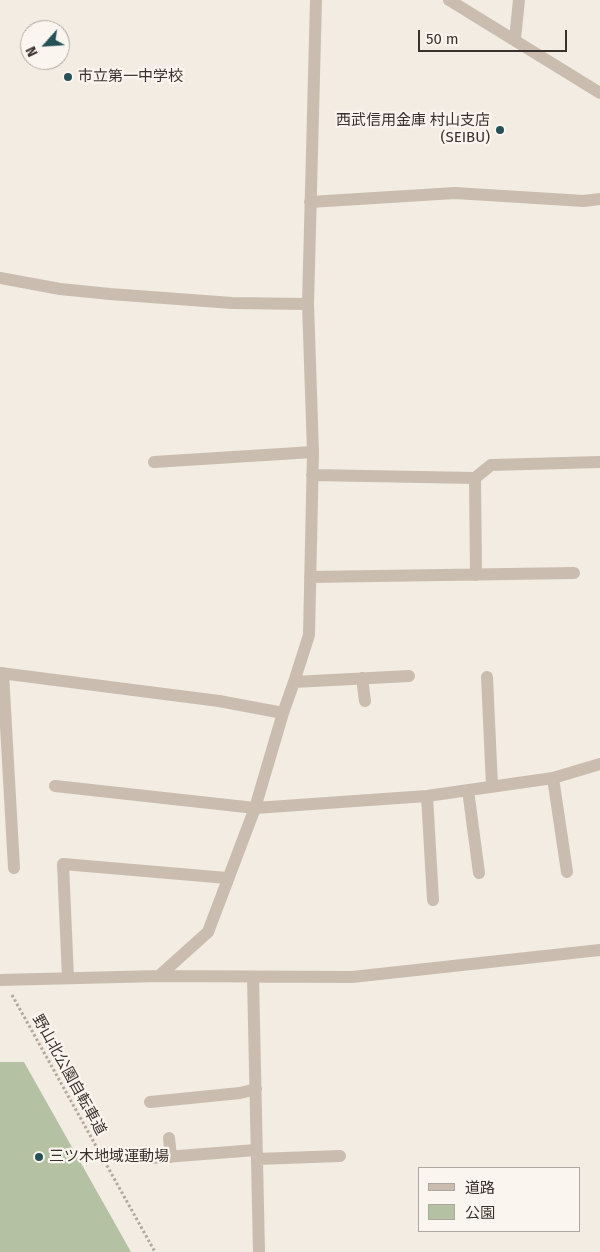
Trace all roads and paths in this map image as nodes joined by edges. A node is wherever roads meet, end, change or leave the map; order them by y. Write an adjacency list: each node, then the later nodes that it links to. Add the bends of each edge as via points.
1 (316, 0): 7 (street)
2 (449, 0): 4 (street)
3 (519, 0): 4 (street)
4 (515, 39): 5 (street)
5 (600, 93)
6 (600, 199): 7 (street, via 584,201 456,193)
7 (310, 202): 9 (street)
8 (0, 278): 9 (street, via 110,294 232,303)
9 (308, 304): 10 (street)
10 (313, 452): 11 (street); 13 (street)
11 (154, 462)
12 (600, 462): 14 (street, via 491,465)
13 (312, 475): 14 (street); 17 (street)
14 (476, 478): 16 (street)
15 (574, 573): 16 (street)
16 (476, 575): 17 (street)
17 (310, 577): 22 (street, via 309,634)
18 (2, 673): 24 (street, via 219,701); 32 (street)
19 (409, 676): 21 (street)
20 (487, 677): 28 (street)
21 (362, 678): 22 (street); 23 (street)
22 (294, 682): 24 (street)
23 (365, 701)
24 (282, 713): 31 (street)
25 (600, 764): 26 (street)
26 (553, 778): 28 (street); 33 (street)
27 (55, 786): 31 (street)
28 (492, 786): 29 (street)
29 (468, 790): 30 (street); 34 (street)
30 (427, 796): 31 (street); 36 (street)
31 (255, 808): 35 (street)
32 (14, 868)
33 (567, 872)
34 (479, 873)
35 (227, 878): 38 (street, via 208,932); 40 (street, via 62,864)
36 (433, 900)
37 (600, 950): 39 (street, via 352,977)
38 (159, 976): 39 (street); 40 (street)
39 (253, 977): 42 (street)
40 (68, 978): 41 (street)
41 (4, 984): 49 (path, 野山北公園自転車道)
42 (256, 1089): 43 (street); 45 (street)
43 (150, 1102)
44 (169, 1138): 47 (street)
45 (257, 1154): 46 (street); 47 (street); 50 (street)
46 (340, 1156)
47 (172, 1157): 48 (street)
48 (152, 1158)
49 (155, 1252)
50 (259, 1252)

